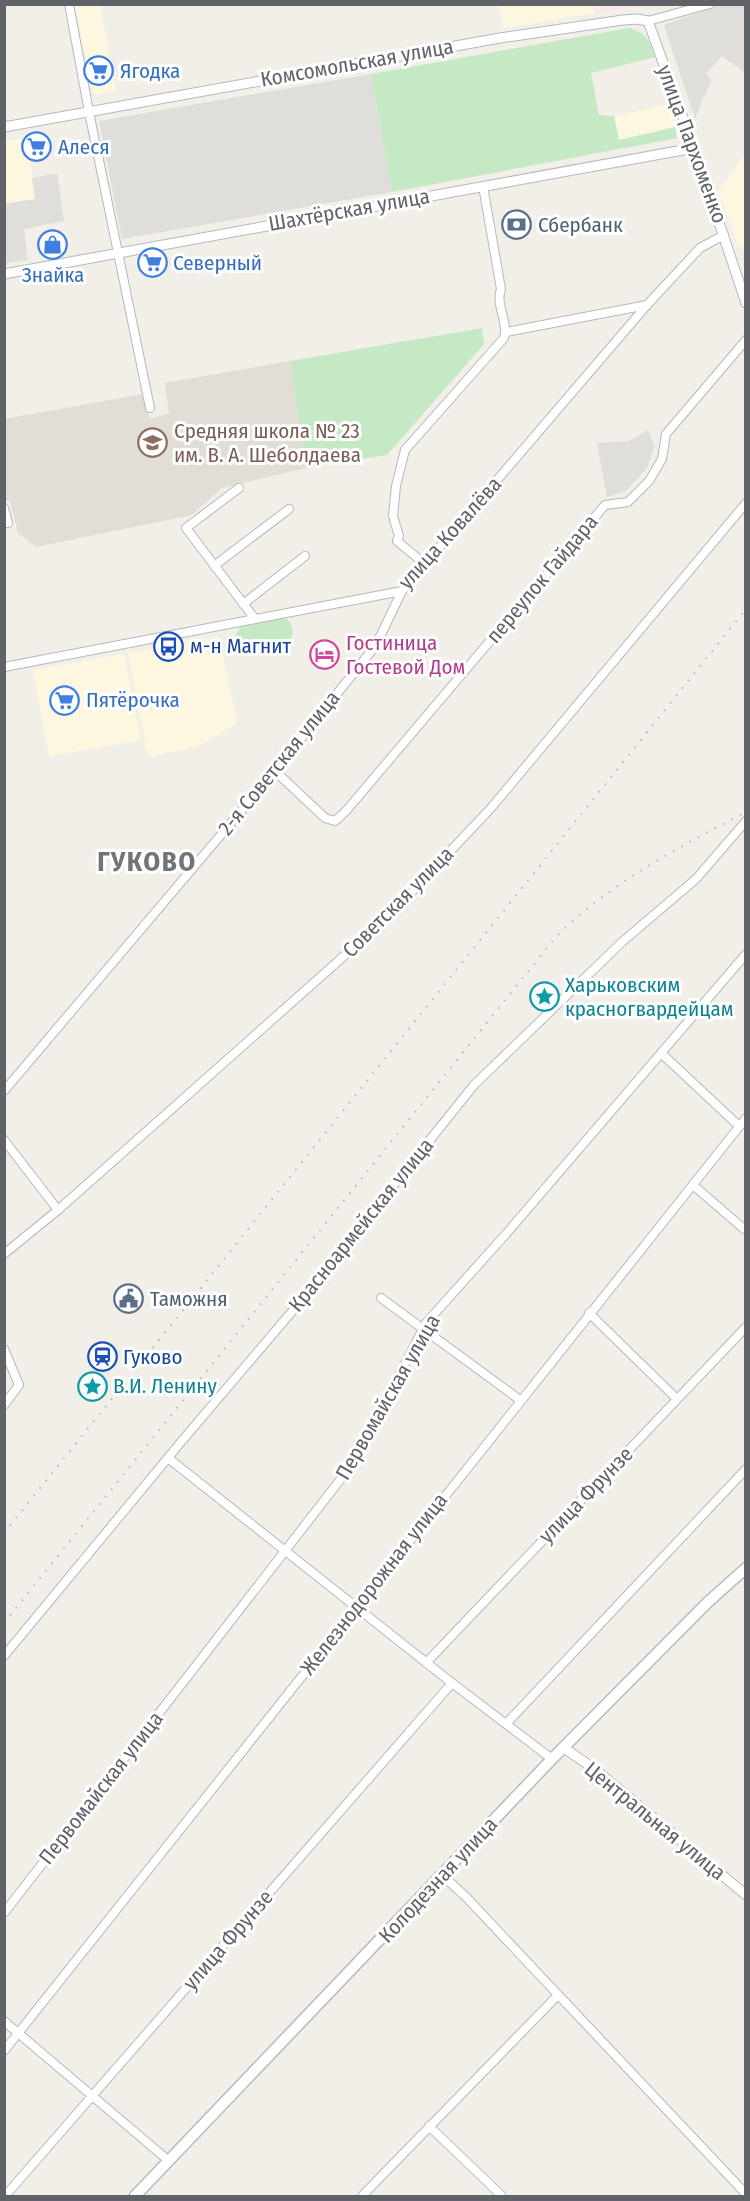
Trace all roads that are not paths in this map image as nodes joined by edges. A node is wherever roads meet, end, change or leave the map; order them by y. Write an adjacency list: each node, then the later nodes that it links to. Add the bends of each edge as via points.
1 (69, 4): 4 (street)
2 (710, 4): 3 (street, Комсомольская улица)
3 (648, 21): 4 (street, Комсомольская улица, via 623,20 500,38); 6 (street, улица Пархоменко)
4 (89, 112): 5 (street, Комсомольская улица); 9 (street)
5 (4, 127)
6 (694, 148): 7 (street, Шахтёрская улица); 8 (street, улица Пархоменко)
7 (483, 186): 9 (street, Шахтёрская улица); 13 (street)
8 (724, 235): 11 (street, улица Пархоменко); 12 (street, улица Ковалёва, via 700,248)
9 (117, 253): 10 (street, Шахтёрская улица); 15 (street)
10 (4, 274)
11 (746, 303)
12 (647, 305): 13 (street); 22 (street, улица Ковалёва)
13 (506, 332): 22 (street, via 405,450 393,516 398,541)
14 (746, 340): 28 (street, переулок Гайдара, via 666,434 662,459 649,481 628,502 605,505 346,811 335,821 325,819)
15 (150, 408)
16 (239, 488): 23 (street, via 186,528)
17 (746, 503): 37 (street, Советская улица, via 491,808 389,916)
18 (4, 508): 20 (street, via 8,523)
19 (289, 509): 23 (street)
20 (4, 523)
21 (305, 556): 25 (street)
22 (426, 565): 24 (street, улица Ковалёва)
23 (214, 566): 25 (street)
24 (402, 591): 26 (street, улица Ковалёва); 28 (street, 2-я Советская улица, via 376,645)
25 (243, 604): 26 (street)
26 (255, 619): 27 (street, улица Ковалёва)
27 (4, 667)
28 (275, 771): 32 (street, 2-я Советская улица)
29 (746, 821): 48 (street, Красноармейская улица, via 696,879 622,942 474,1085 295,1308)
30 (746, 954): 31 (street, Первомайская улица)
31 (661, 1053): 34 (street); 43 (street, Первомайская улица)
32 (4, 1091)
33 (746, 1118): 34 (street, Железнодорожная улица)
34 (739, 1126): 36 (street, Железнодорожная улица)
35 (4, 1140): 37 (street)
36 (693, 1185): 38 (street); 41 (street, Железнодорожная улица)
37 (58, 1210): 39 (street, Советская улица)
38 (746, 1228)
39 (4, 1254)
40 (381, 1298): 43 (street)
41 (589, 1313): 45 (street); 46 (street, Железнодорожная улица)
42 (746, 1327): 45 (street, улица Фрунзе)
43 (423, 1330): 46 (street); 50 (street, Первомайская улица, via 354,1462)
44 (4, 1349): 47 (street, via 20,1385)
45 (677, 1399): 54 (street, улица Фрунзе)
46 (520, 1400): 52 (street, Железнодорожная улица)
47 (4, 1405)
48 (168, 1458): 50 (street); 53 (street, Красноармейская улица)
49 (746, 1469): 56 (street)
50 (286, 1551): 52 (street); 61 (street, Первомайская улица)
51 (746, 1568): 57 (main road, Колодезная улица)
52 (356, 1607): 54 (street); 64 (street, Железнодорожная улица)
53 (4, 1656)
54 (426, 1663): 55 (street)
55 (452, 1683): 56 (street); 66 (street, улица Фрунзе)
56 (506, 1724): 58 (street)
57 (564, 1748): 58 (main road, Колодезная улица); 60 (street, Центральная улица)
58 (552, 1759): 59 (main road, Колодезная улица)
59 (442, 1875): 62 (street); 68 (main road, Колодезная улица)
60 (746, 1895)
61 (4, 1913)
62 (558, 1995): 67 (street); 69 (street)
63 (4, 2021): 64 (street)
64 (19, 2032): 65 (street, Железнодорожная улица); 66 (street)
65 (4, 2050)
66 (93, 2096): 68 (street); 70 (street, улица Фрунзе)
67 (429, 2126): 72 (street); 73 (street)
68 (169, 2161): 71 (main road, Колодезная улица)
69 (746, 2194)
70 (5, 2196)
71 (135, 2196)
72 (362, 2196)
73 (502, 2196)

